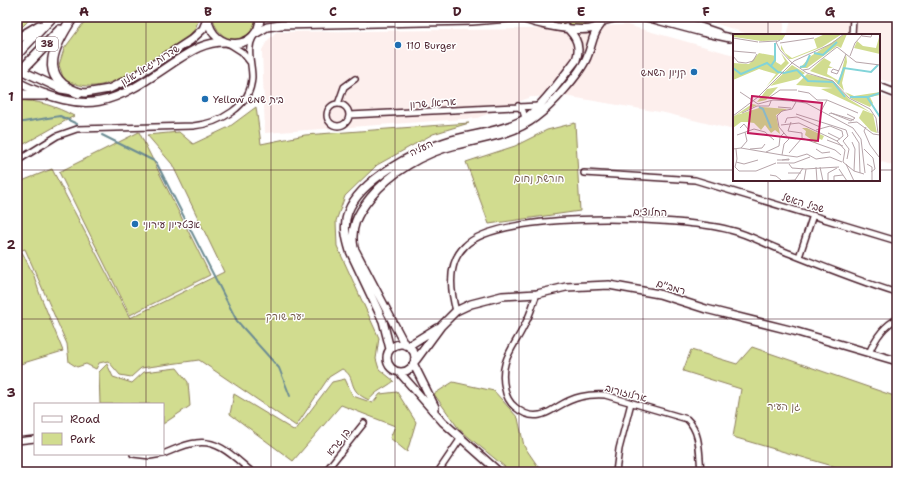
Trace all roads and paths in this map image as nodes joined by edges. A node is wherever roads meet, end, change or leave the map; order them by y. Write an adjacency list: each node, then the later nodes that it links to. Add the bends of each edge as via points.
1 (52, 17): 15 (highway); 17 (highway, 38)
2 (72, 17): 19 (highway, 38); 23 (highway, via 57,43 53,65 55,74 64,86)
3 (208, 17): 16 (main road, via 212,32); 23 (main road, שדרות יגאל אלון, via 199,34 139,74 109,89)
4 (260, 17): 13 (main road)
5 (520, 17): 11 (main road); 13 (main road, via 479,21 281,24 267,27)
6 (618, 17): 10 (main road)
7 (646, 17): 14 (main road)
8 (671, 17): 14 (main road)
9 (853, 17): 12 (street)
10 (603, 21): 11 (main road, via 590,29); 42 (main road, העליה, via 592,38 583,64 553,102 537,117 513,130 449,146 419,159 380,185 360,209 353,228 354,248)
11 (566, 27): 29 (main road, העליה, via 577,42 578,55)
12 (852, 34)
13 (254, 35): 16 (main road, שדרות יגאל אלון, via 242,43); 18 (street, via 250,45)
14 (732, 38)
15 (17, 39)
16 (226, 43): 18 (street, via 242,52); 26 (main road, שדרות יגאל אלון, via 210,43 198,47 142,84 107,100 94,103 70,102)
17 (17, 54)
18 (251, 65): 32 (street, via 252,77 246,97 233,111 216,121 193,126 77,129 62,134)
19 (18, 72): 23 (main road, שדרות יגאל אלון, via 55,87)
20 (355, 79): 27 (street, via 344,87)
21 (17, 82): 26 (main road, שדרות יגאל אלון)
22 (880, 88): 24 (main road)
23 (79, 93)
24 (897, 94)
25 (17, 95): 26 (highway)
26 (45, 95)
27 (338, 104): 30 (street, via 347,108); 30 (street, via 331,106 328,112 331,122 337,125 344,124)
28 (517, 106): 29 (street, אריאל שרון); 30 (street, אריאל שרון); 31 (street, via 521,108)
29 (538, 106): 31 (main road, העליה)
30 (349, 115)
31 (525, 118): 43 (main road, העליה, via 508,126 423,150 384,173 367,187 351,206 345,228 346,240 383,321)
32 (17, 161)
33 (584, 173): 34 (street, שביל האשל, via 695,180)
34 (813, 215): 35 (street, שביל האשל); 36 (street)
35 (897, 241)
36 (799, 257): 37 (street, החלוצים); 39 (street, החלוצים, via 731,230 661,221 545,221 489,231 464,246 456,257 450,283)
37 (897, 293)
38 (537, 294): 39 (main road, רמב"ם, via 502,296 470,304); 44 (main road, רמב"ם, via 584,285 638,289); 48 (street, ארלוזורוב, via 527,322 506,359 502,374 510,403 528,415 539,416 583,395 605,395)
39 (456, 311): 41 (main road, רמב"ם)
40 (897, 319): 44 (street, via 881,332)
41 (440, 326): 42 (main road, רמב"ם); 46 (main road, רמב"ם)
42 (407, 345): 43 (main road, via 397,344); 46 (main road, via 414,352)
43 (390, 349): 47 (main road, via 386,357 387,362 392,370)
44 (869, 352): 45 (main road, רמב"ם)
45 (897, 361)
46 (415, 363): 47 (main road, via 408,371); 49 (main road)
47 (400, 373): 49 (main road)
48 (631, 403): 61 (street); 62 (street, ארלוזורוב, via 687,419 693,425 696,434)
49 (443, 422): 51 (main road)
50 (364, 423): 58 (street, בן גרא)
51 (461, 438): 59 (street); 60 (main road)
52 (34, 439): 53 (street)
53 (17, 441)
54 (164, 453): 57 (street, via 197,442 211,444 226,450)
55 (142, 455): 56 (street)
56 (156, 455)
57 (252, 472)
58 (325, 472)
59 (438, 472)
60 (499, 472)
61 (616, 472)
62 (701, 472)

